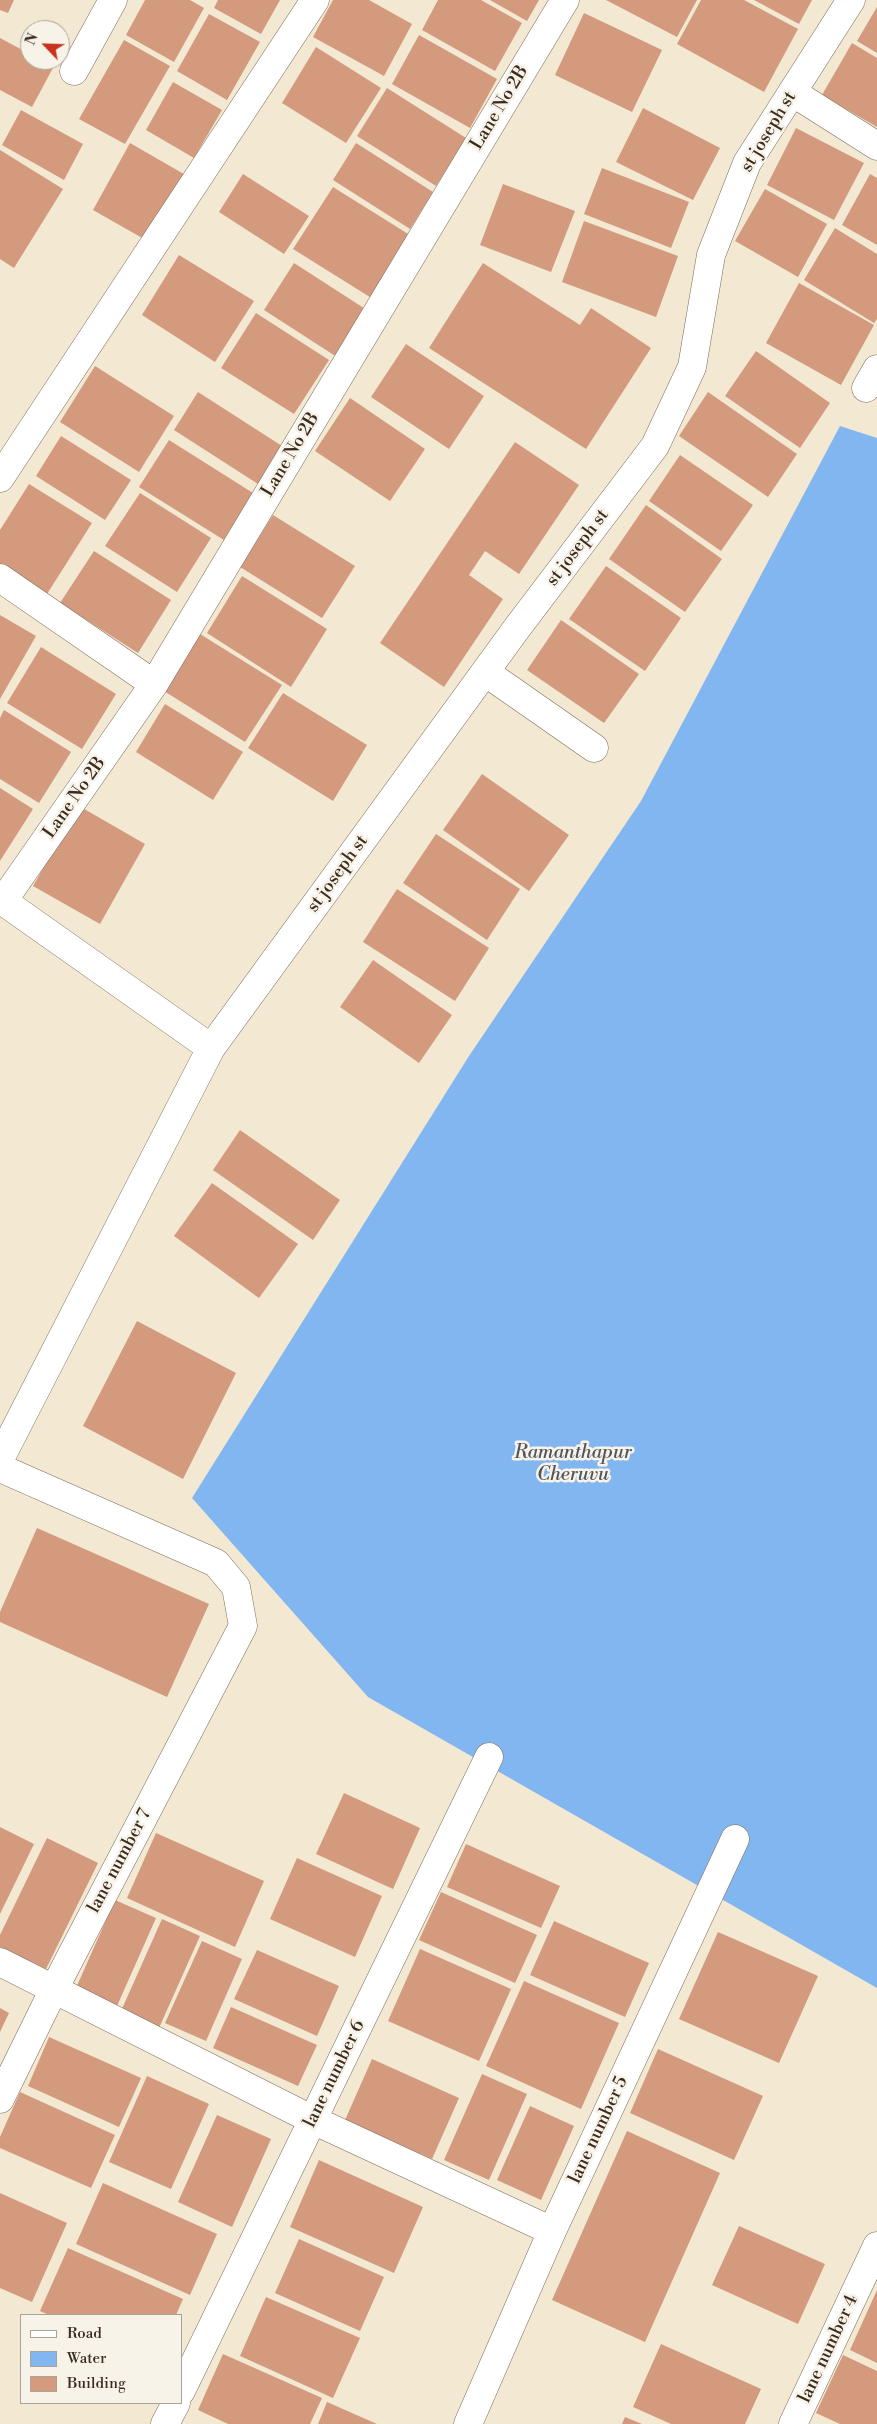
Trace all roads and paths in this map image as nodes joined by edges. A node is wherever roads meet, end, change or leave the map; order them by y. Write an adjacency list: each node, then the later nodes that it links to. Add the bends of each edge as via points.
1 (113, 0): 5 (street)
2 (315, 0): 8 (street)
3 (564, 0): 11 (street, Lane No 2B)
4 (851, 0): 6 (street, st joseph st)
5 (74, 71)
6 (792, 92): 7 (street); 10 (street, st joseph st, via 747,163 711,255 692,367 655,446)
7 (877, 146)
8 (0, 478)
9 (0, 578): 11 (street)
10 (485, 672): 12 (street); 14 (street, st joseph st)
11 (154, 684): 13 (street, Lane No 2B)
12 (594, 748)
13 (2, 900): 14 (street)
14 (211, 1048): 15 (street, st joseph st)
15 (0, 1459)
16 (0, 1468): 20 (street, lane number 7, via 216,1563 236,1587 243,1626)
17 (489, 1757): 22 (street, lane number 6)
18 (735, 1839): 23 (street, lane number 5)
19 (0, 1962): 20 (street)
20 (54, 1989): 21 (street, lane number 7); 22 (street)
21 (0, 2099)
22 (313, 2120): 23 (street); 25 (street, lane number 6)
23 (552, 2230): 28 (street, lane number 5)
24 (877, 2246): 29 (street, lane number 4)
25 (182, 2389)
26 (175, 2404): 27 (street)
27 (165, 2424)
28 (468, 2424)
29 (793, 2424)

